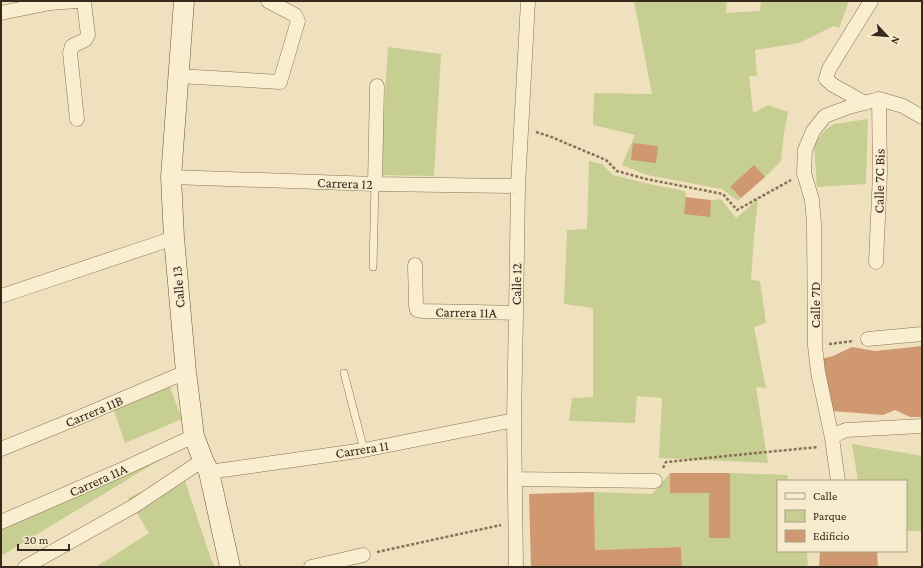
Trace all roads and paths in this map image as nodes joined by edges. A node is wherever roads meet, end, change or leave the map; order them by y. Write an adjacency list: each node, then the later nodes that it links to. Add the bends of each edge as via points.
1 (78, 1): 6 (street); 12 (street, via 84,4 88,35 86,40 72,46 70,53)
2 (184, 1): 7 (main road, Calle 13)
3 (268, 1): 7 (street, via 295,16 298,21 280,82)
4 (528, 1): 13 (street, Calle 12)
5 (871, 1): 10 (street, via 828,69 826,79)
6 (1, 13)
7 (178, 76): 15 (main road, Calle 13)
8 (377, 86): 16 (street)
9 (879, 99): 10 (street); 11 (street, via 903,106); 19 (street, Calle 7C Bis, via 880,173)
10 (865, 103): 14 (street, Calle 7D, via 825,116 813,131 805,150)
11 (922, 117)
12 (77, 119)
13 (521, 128): 14 (path, via 549,136 606,160 617,171 723,194 737,210); 17 (street, Calle 12)
14 (804, 173): 26 (street, Calle 7D, via 812,200 814,224)
15 (171, 178): 16 (street, Carrera 12); 18 (main road, Calle 13)
16 (375, 184): 17 (street, Carrera 12); 21 (lane)
17 (518, 186): 23 (street, Calle 12)
18 (174, 238): 22 (street); 27 (main road, Calle 13)
19 (876, 262)
20 (415, 265): 23 (street, Carrera 11A, via 417,310)
21 (373, 267)
22 (1, 296)
23 (516, 312): 29 (street, Calle 12)
24 (922, 334): 25 (street)
25 (868, 339): 26 (path)
26 (815, 346): 32 (street, Calle 7D)
27 (186, 372): 31 (main road, Calle 13); 33 (street, Carrera 11B)
28 (344, 373): 34 (lane)
29 (514, 420): 34 (street, Carrera 11); 36 (street, Calle 12)
30 (922, 426): 32 (street, via 846,430 839,433)
31 (194, 436): 35 (main road, Calle 13); 39 (street, Carrera 11A)
32 (832, 442): 37 (street, Calle 7D); 38 (path, via 666,462)
33 (1, 449)
34 (364, 450): 35 (street, Carrera 11)
35 (206, 466): 42 (street, Carrera 11); 43 (main road, Calle 13)
36 (515, 479): 38 (street); 40 (street, Calle 12)
37 (838, 480)
38 (655, 481)
39 (1, 522)
40 (516, 522): 41 (path); 45 (street, Calle 12)
41 (363, 555): 44 (street)
42 (25, 567)
43 (230, 567)
44 (311, 567)
45 (516, 567)

